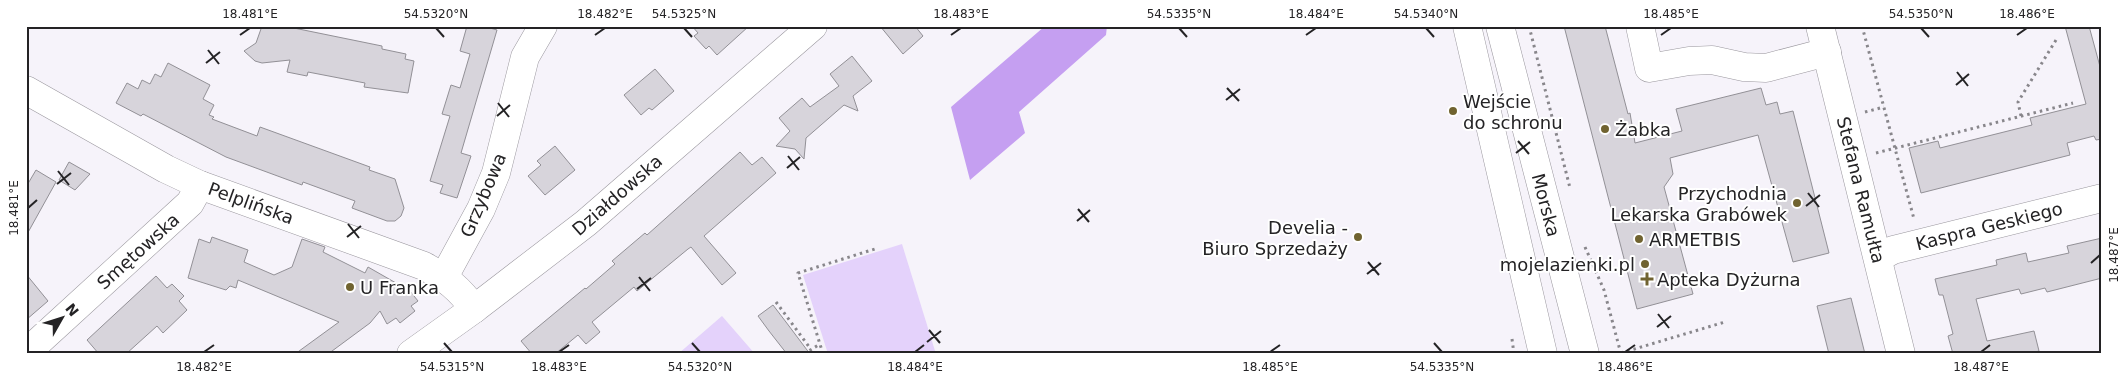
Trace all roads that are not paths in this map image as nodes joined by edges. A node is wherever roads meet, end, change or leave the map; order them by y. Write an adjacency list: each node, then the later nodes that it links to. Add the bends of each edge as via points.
1 (543, 26): 11 (street, Grzybowa, via 525,57 496,173)
2 (813, 26): 12 (street, Działdowska, via 586,223)
3 (1467, 26): 15 (street, Morska)
4 (1500, 26): 16 (street, Morska)
5 (1640, 26): 6 (street, via 1649,68 1712,60 1766,68)
6 (1823, 39): 10 (street, Stefana Ramułta)
7 (26, 90): 8 (street, Pelplińska)
8 (200, 185): 11 (street, Pelplińska); 13 (street, Smętowska, via 190,203)
9 (2102, 198): 10 (street, Kaspra Geskiego, via 1893,250)
10 (1878, 258): 17 (street, Stefana Ramułta)
11 (444, 276): 12 (street, Pelplińska, via 461,290)
12 (474, 309): 14 (street, Działdowska)
13 (26, 353)
14 (412, 354)
15 (1542, 354)
16 (1585, 354)
17 (1901, 354)

